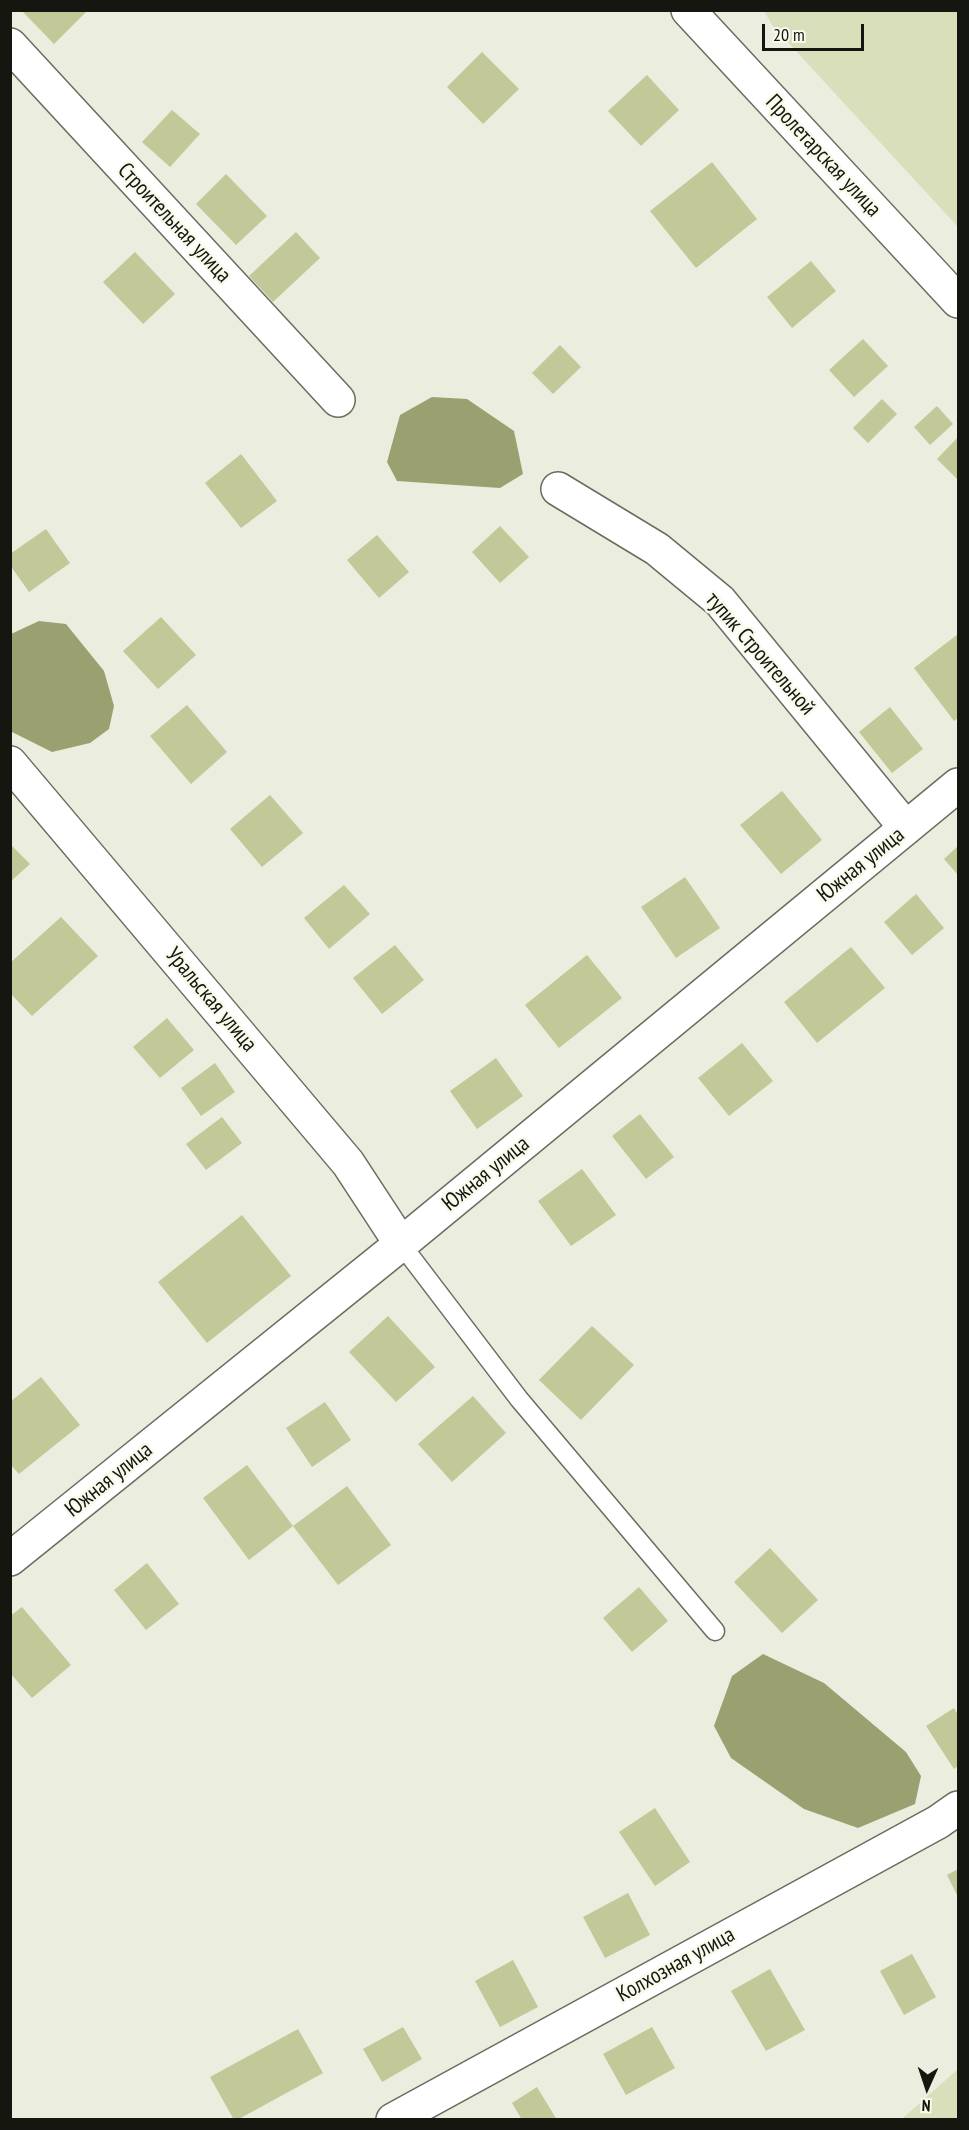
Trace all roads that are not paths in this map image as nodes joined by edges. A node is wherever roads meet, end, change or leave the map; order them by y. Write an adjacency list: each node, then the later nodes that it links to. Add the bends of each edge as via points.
1 (688, 10): 3 (street, Пролетарская улица)
2 (10, 45): 4 (street, Строительная улица)
3 (958, 301)
4 (338, 400)
5 (558, 489): 8 (street, тупик Строительной, via 657,549 720,601)
6 (10, 763): 9 (street, Уральская улица, via 348,1163)
7 (958, 785): 8 (street, Южная улица)
8 (906, 828): 9 (street, Южная улица)
9 (401, 1244): 10 (street, Южная улица); 11 (lane, via 519,1399)
10 (10, 1559)
11 (715, 1631)
12 (958, 1808): 13 (street, Колхозная улица)
13 (393, 2120)

